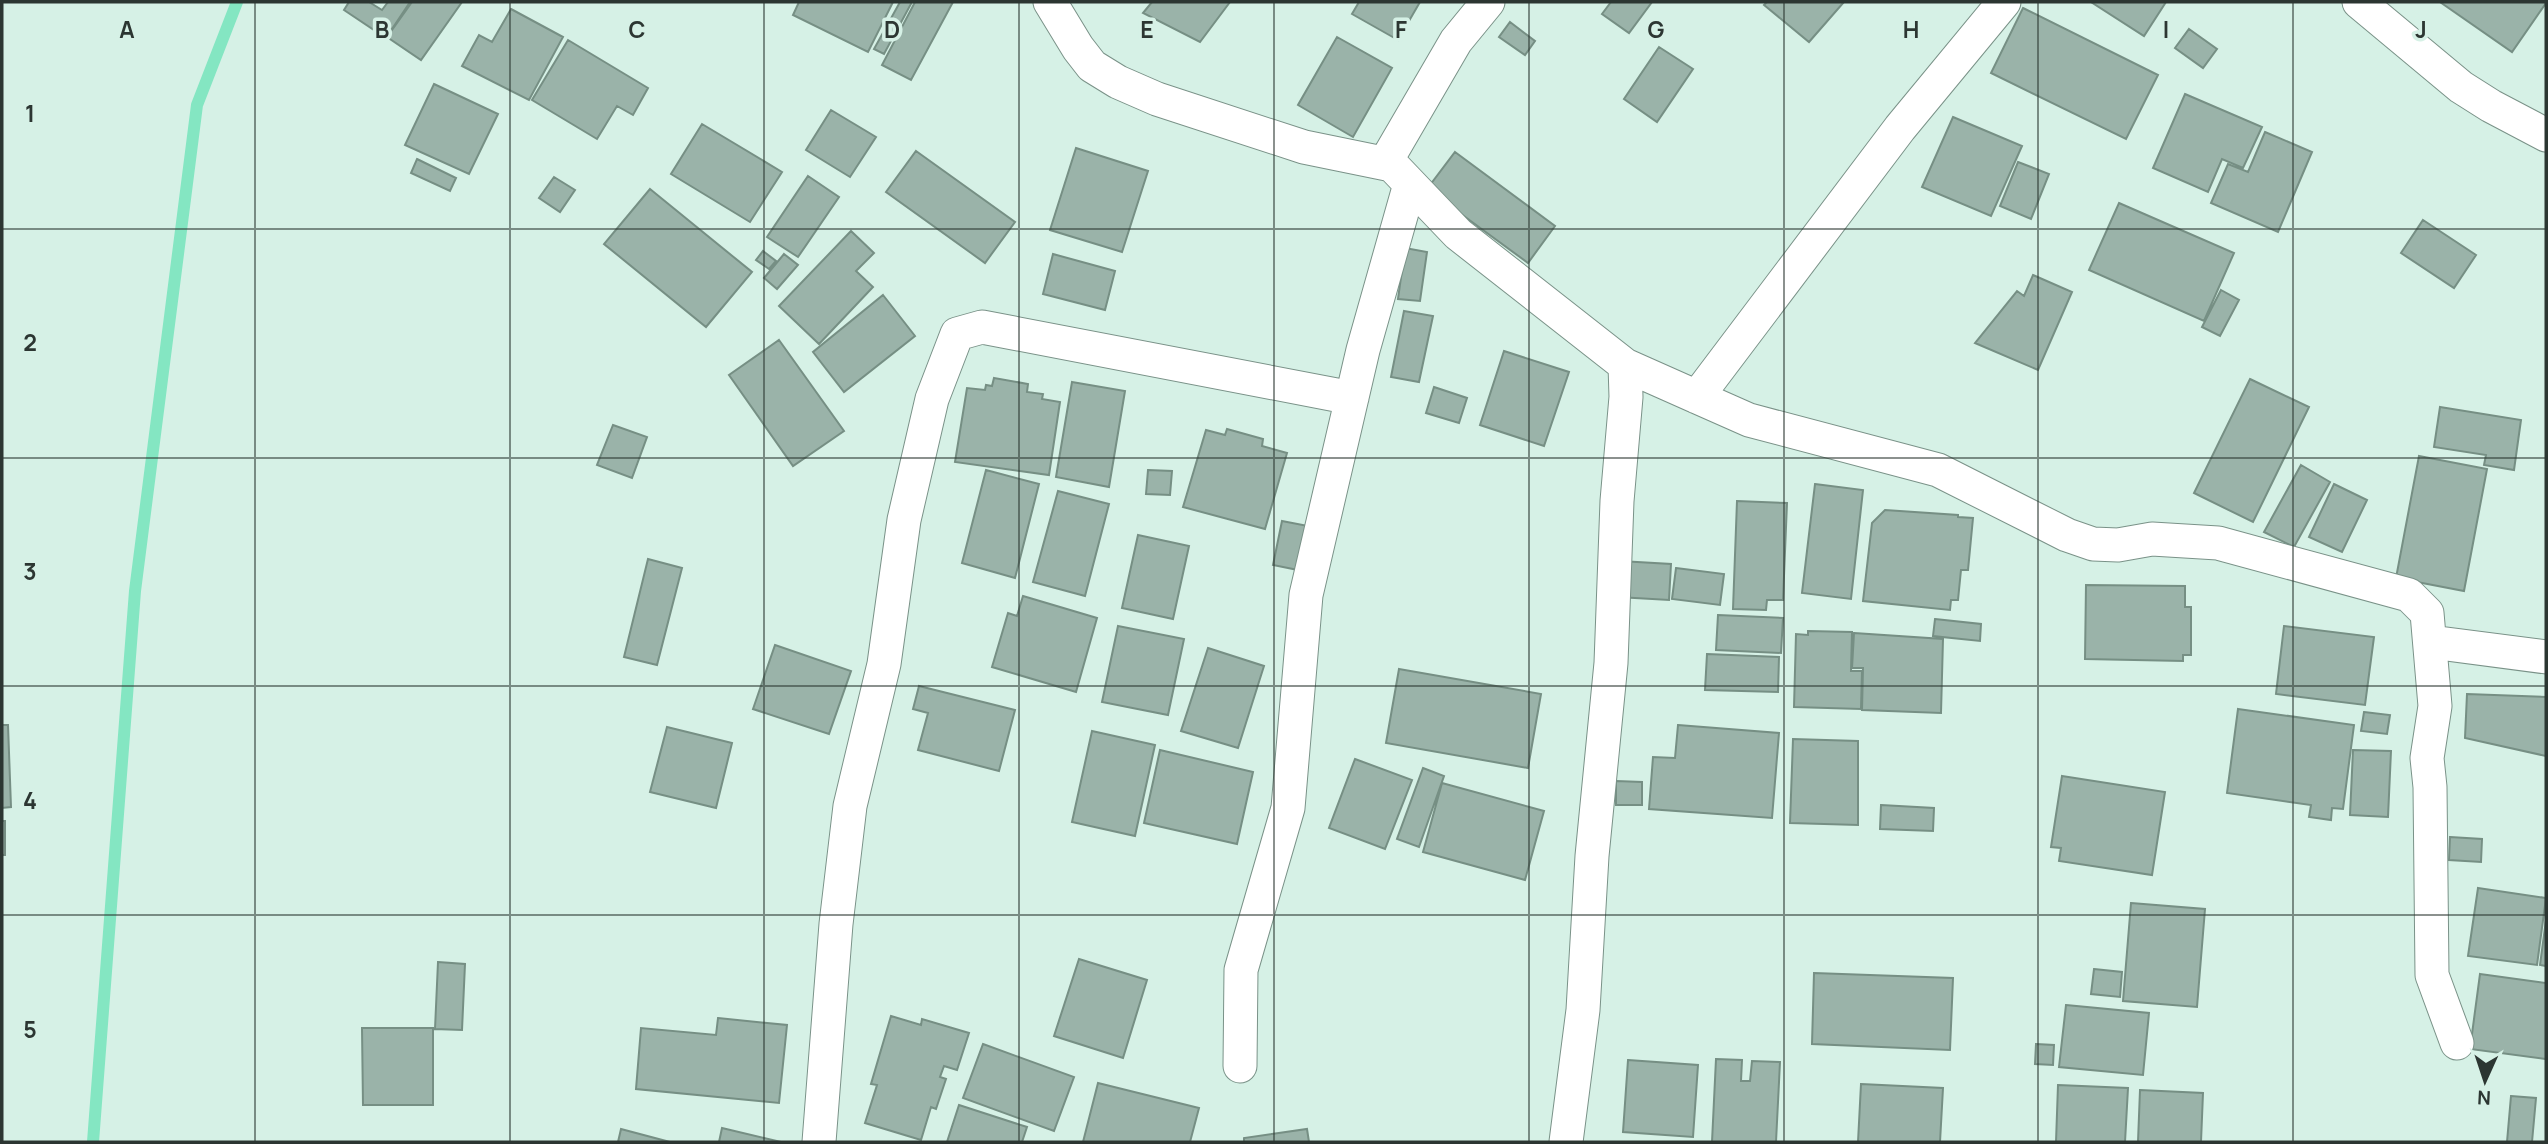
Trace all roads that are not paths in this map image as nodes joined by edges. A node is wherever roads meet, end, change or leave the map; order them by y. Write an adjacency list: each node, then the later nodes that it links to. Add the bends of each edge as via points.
1 (1051, 2): 6 (street, via 1092,66 1118,82 1304,147)
2 (1488, 2): 6 (street, via 1456,41)
3 (2004, 2): 9 (street, via 1900,128)
4 (2359, 2): 5 (street, via 2461,86)
5 (2546, 135)
6 (1385, 163): 7 (street)
7 (1410, 184): 8 (street, via 1458,234); 10 (street)
8 (1625, 365): 9 (street); 16 (street, via 1611,663 1583,1010)
9 (1697, 397): 11 (street, via 1749,420 1938,470 2093,544 2118,545 2152,538 2218,543 2409,595 2427,612)
10 (1352, 398): 14 (street, via 1307,595 1288,808 1241,970); 15 (street, via 982,327 957,334 932,399 904,520 884,664 850,806)
11 (2431, 642): 12 (street); 13 (street, via 2435,706 2427,758 2432,975)
12 (2546, 657)
13 (2457, 1043)
14 (1240, 1066)
15 (820, 1142)
16 (1566, 1142)

